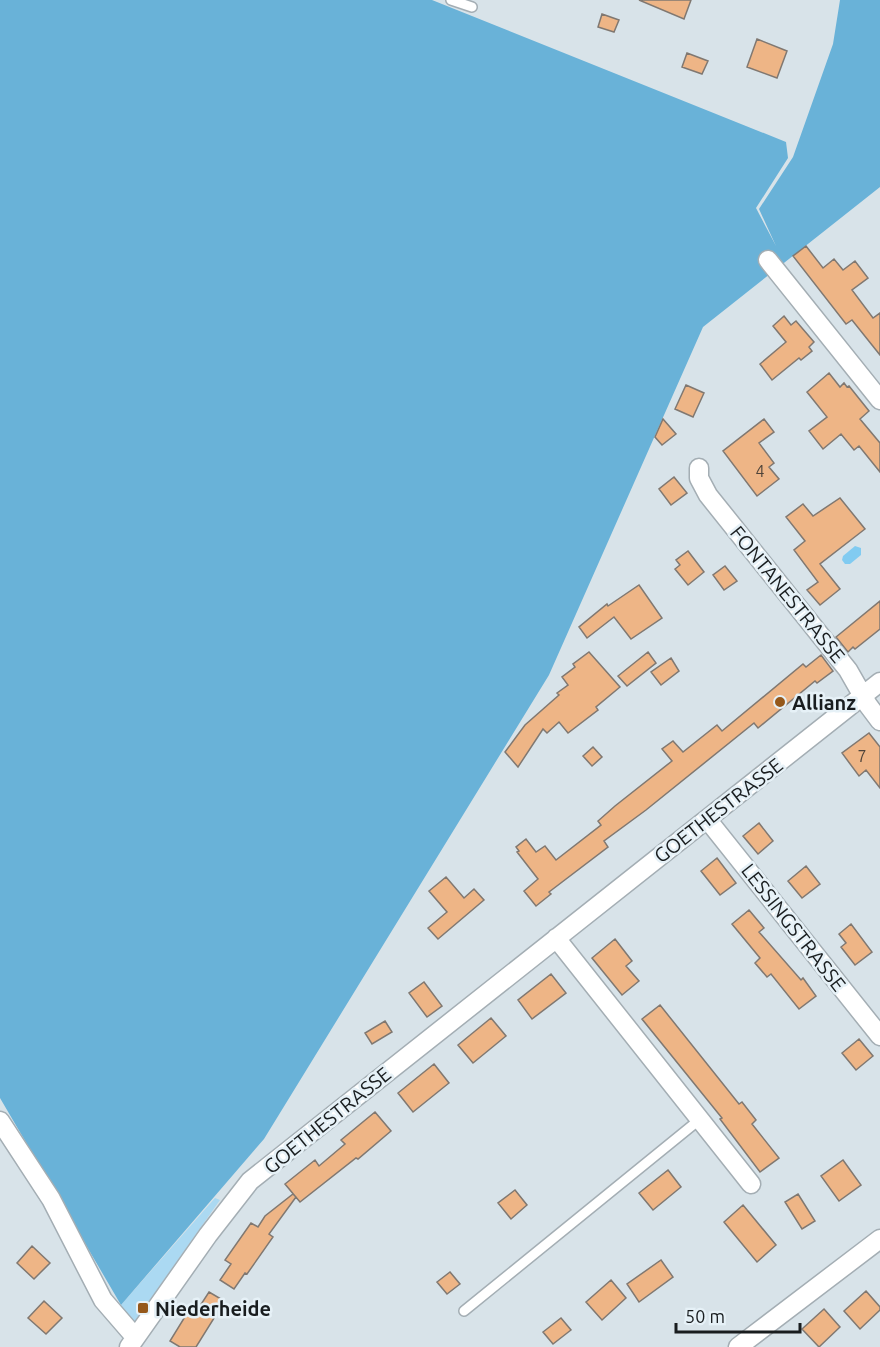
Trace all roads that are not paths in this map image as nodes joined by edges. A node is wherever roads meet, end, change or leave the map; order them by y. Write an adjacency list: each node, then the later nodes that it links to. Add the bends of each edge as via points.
1 (451, 0): 2 (lane)
2 (472, 7)
3 (768, 260): 4 (street)
4 (880, 400)
5 (699, 468): 7 (street, FONTANESTRASSE, via 699,478 708,495 848,670)
6 (880, 682): 7 (street, GOETHESTRASSE)
7 (863, 695): 8 (street, FONTANESTRASSE); 9 (street, GOETHESTRASSE)
8 (880, 721)
9 (707, 819): 10 (street, GOETHESTRASSE); 11 (street, LESSINGSTRASSE)
10 (556, 938): 12 (street); 17 (street, GOETHESTRASSE, via 250,1182)
11 (880, 1036)
12 (699, 1120): 14 (street); 16 (lane)
13 (0, 1121): 17 (street, GOETHESTRASSE, via 51,1199 103,1300)
14 (751, 1184)
15 (880, 1239): 18 (street)
16 (464, 1311)
17 (132, 1342)
18 (738, 1347)

